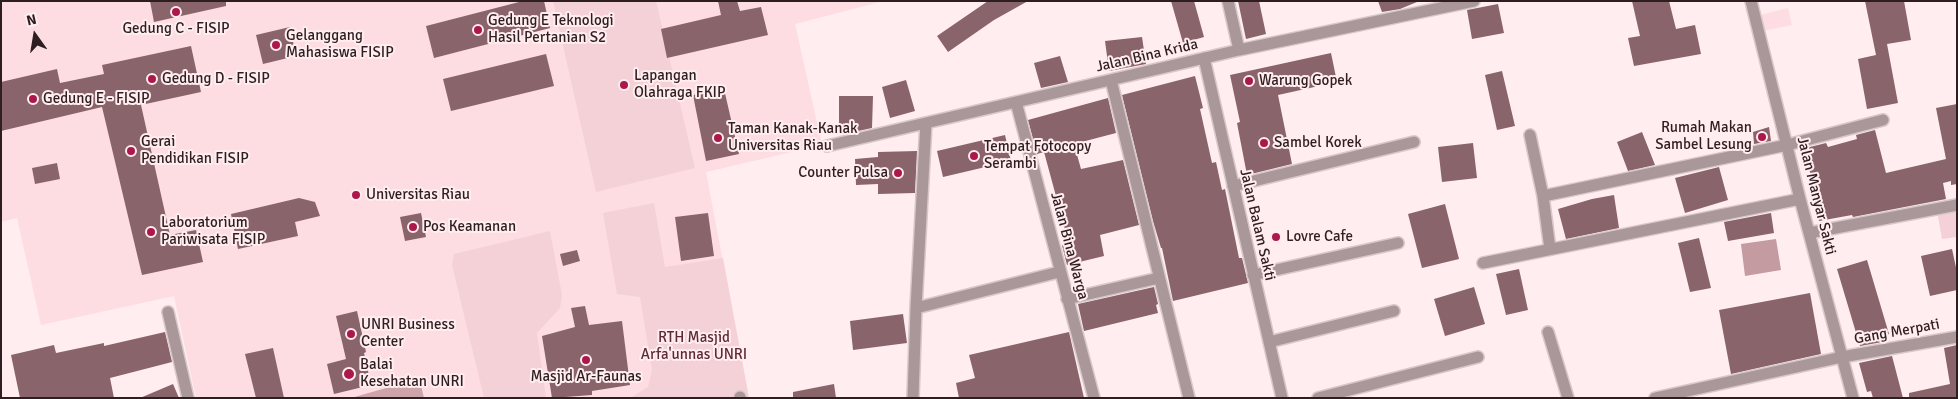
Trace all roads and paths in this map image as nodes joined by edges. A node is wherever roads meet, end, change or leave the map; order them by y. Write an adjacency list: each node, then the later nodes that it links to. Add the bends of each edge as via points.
1 (1228, 1): 5 (street)
2 (1474, 1): 4 (street, Jalan Bina Krida)
3 (1751, 1): 13 (street, Jalan Manyar Sakti)
4 (1421, 6): 5 (street, Jalan Bina Krida)
5 (1239, 50): 6 (street, Jalan Bina Krida)
6 (1204, 58): 7 (street, Jalan Bina Krida); 15 (street, Jalan Balam Sakti)
7 (1111, 80): 8 (street, Jalan Bina Krida); 25 (street)
8 (1016, 102): 10 (street, Jalan Bina Krida); 23 (street, Jalan Bina Warga)
9 (1883, 120): 13 (street)
10 (926, 123): 14 (street, Jalan Bina Krida); 27 (street)
11 (1530, 135): 16 (street)
12 (1414, 142): 15 (street)
13 (1787, 145): 16 (street); 17 (street, Jalan Manyar Sakti)
14 (827, 146)
15 (1233, 186): 24 (street, Jalan Balam Sakti)
16 (1543, 196): 21 (street)
17 (1800, 199): 19 (street, Jalan Manyar Sakti); 21 (street)
18 (1957, 205): 19 (street)
19 (1809, 233): 34 (street, Jalan Manyar Sakti)
20 (1398, 243): 24 (street)
21 (1550, 249): 22 (street)
22 (1483, 263)
23 (1059, 272): 26 (street, Jalan Bina Warga); 27 (street)
24 (1253, 275): 32 (street, Jalan Balam Sakti)
25 (1159, 278): 26 (street); 38 (street)
26 (1067, 299): 37 (street, Jalan Bina Warga)
27 (916, 308): 36 (street)
28 (1394, 311): 32 (street)
29 (168, 312): 35 (street)
30 (1548, 332): 41 (street)
31 (1957, 337): 34 (street, Gang Merpati)
32 (1269, 342): 39 (street, Jalan Balam Sakti)
33 (1478, 357): 40 (street)
34 (1842, 357): 42 (street, Gang Merpati); 43 (street, Jalan Manyar Sakti)
35 (188, 398)
36 (913, 398)
37 (1094, 398)
38 (1189, 398)
39 (1282, 398)
40 (1318, 398)
41 (1568, 398)
42 (1654, 398)
43 (1853, 398)

